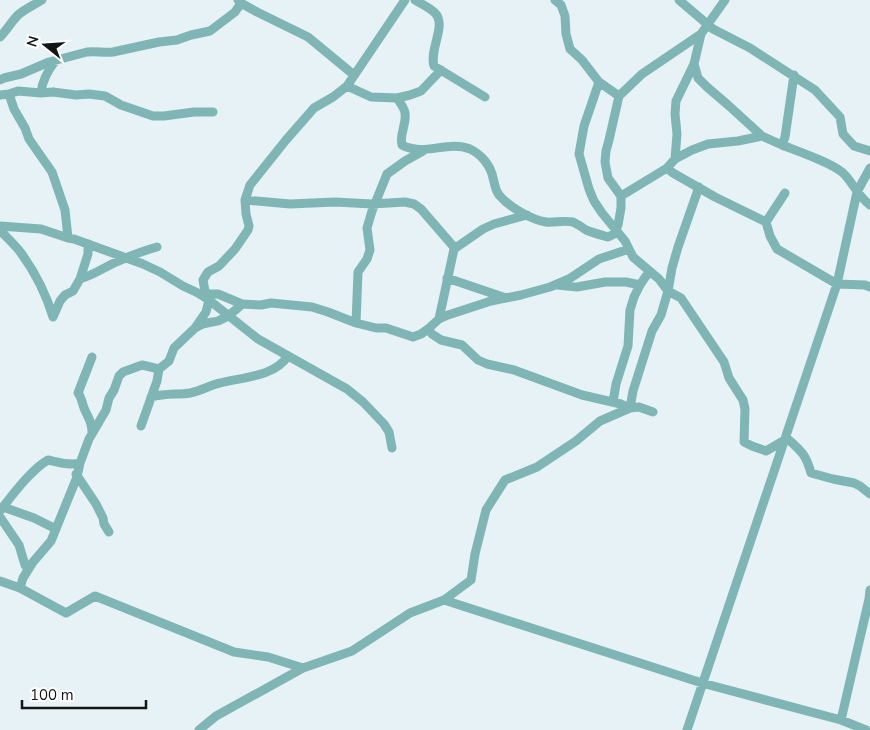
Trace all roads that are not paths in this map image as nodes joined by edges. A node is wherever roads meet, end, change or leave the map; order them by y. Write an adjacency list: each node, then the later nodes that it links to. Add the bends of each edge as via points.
1 (42, 0): 10 (street, via 20,14)
2 (405, 0): 14 (street)
3 (415, 0): 13 (street, via 437,14 439,19 432,56 434,66)
4 (555, 0): 17 (street, via 565,16 570,48)
5 (679, 0): 8 (street)
6 (724, 0): 8 (street)
7 (240, 1): 11 (street, via 235,12 210,31 177,40 105,53 92,51); 14 (street, via 308,37)
8 (708, 25): 9 (street); 15 (street)
9 (701, 34): 12 (street); 21 (street, via 642,74)
10 (0, 37)
11 (57, 60): 16 (street); 19 (street, via 49,68)
12 (694, 64): 25 (street, via 698,78); 29 (street, via 676,101)
13 (441, 70): 22 (street, via 421,91); 23 (street)
14 (354, 75): 18 (street)
15 (794, 75): 26 (street); 28 (street, via 815,90 840,117 843,134 854,146)
16 (0, 80)
17 (599, 82): 21 (street); 42 (street, via 584,126 579,154 594,201)
18 (348, 86): 22 (street, via 370,97); 36 (street, via 314,108 250,185)
19 (41, 93): 20 (street, via 18,90); 24 (street, via 105,96 153,116)
20 (5, 94): 43 (street, via 29,139 52,172 64,210)
21 (619, 96): 35 (street, via 605,162 608,178)
22 (397, 98): 27 (street, via 406,114 402,145)
23 (484, 98)
24 (213, 112)
25 (762, 136): 26 (street); 29 (street, via 708,144)
26 (782, 145): 33 (street, via 834,167 845,174)
27 (423, 151): 37 (street, via 388,174); 39 (street, via 452,146 476,153 490,167 499,195)
28 (870, 151)
29 (675, 159): 30 (street)
30 (668, 168): 32 (street); 35 (street)
31 (870, 168): 33 (street)
32 (699, 187): 40 (street); 56 (street, via 678,247)
33 (857, 192): 38 (street); 52 (street)
34 (785, 193): 40 (street)
35 (620, 196): 42 (street)
36 (246, 200): 37 (street, via 290,204); 58 (street, via 248,230 219,266 208,272 204,280)
37 (376, 203): 46 (street, via 414,204); 62 (street, via 367,228 370,250 358,272)
38 (870, 205)
39 (527, 216): 42 (street, via 546,222 572,222 608,237); 46 (street, via 494,224)
40 (766, 222): 52 (street, via 777,249)
41 (0, 228): 43 (street, via 41,228); 51 (street, via 22,254 40,284 53,317 60,301 73,291)
42 (616, 229): 47 (street)
43 (68, 238): 44 (street)
44 (89, 244): 48 (street); 51 (street)
45 (157, 248): 48 (street)
46 (454, 249): 50 (street)
47 (629, 249): 49 (street, via 633,257); 53 (street, via 599,260)
48 (127, 258): 51 (street); 58 (street, via 160,272)
49 (651, 272): 54 (street); 56 (street)
50 (447, 278): 57 (street); 61 (street)
51 (80, 279)
52 (838, 284): 55 (street); 74 (street)
53 (557, 285): 54 (street, via 577,288 613,282); 57 (street)
54 (640, 285): 69 (street, via 630,310 628,346)
55 (870, 287)
56 (668, 291): 70 (street, via 652,331); 74 (street, via 688,308 724,362 729,378 744,400 744,442 766,451)
57 (506, 298): 61 (street)
58 (209, 300): 59 (street, via 210,294 218,294); 60 (street); 63 (street, via 206,312)
59 (242, 304): 60 (street); 62 (street, via 300,305 321,309)
60 (228, 314): 63 (street); 65 (street, via 258,339)
61 (438, 319): 64 (street)
62 (356, 323): 64 (street, via 413,337)
63 (195, 328): 67 (street, via 174,348 169,361)
64 (428, 329): 69 (street, via 441,340 462,345 487,364)
65 (288, 356): 68 (street, via 284,363 256,376 222,382 189,393); 75 (street, via 346,388 363,402 384,424)
66 (92, 357): 73 (street, via 78,393 90,419)
67 (159, 370): 68 (street); 73 (street, via 142,365 123,372)
68 (152, 397): 72 (street)
69 (613, 402): 70 (street)
70 (630, 408): 71 (street); 88 (street, via 600,421 537,467 505,480 486,510 471,580)
71 (653, 412)
72 (141, 426)
73 (92, 432): 77 (street)
74 (785, 440): 79 (street, via 801,451 808,460 811,473 854,483); 90 (street)
75 (392, 448)
76 (65, 463): 77 (street); 78 (street); 80 (street, via 48,460 42,463)
77 (80, 463): 78 (street)
78 (77, 476): 82 (street); 83 (street, via 96,504)
79 (870, 494)
80 (1, 510): 82 (street, via 34,518)
81 (0, 517): 84 (street, via 19,545)
82 (56, 529): 84 (street, via 51,541)
83 (109, 532)
84 (28, 569): 86 (street)
85 (0, 581): 86 (street)
86 (20, 588): 89 (street, via 66,613 95,596 234,652 268,657)
87 (870, 590): 91 (street)
88 (444, 600): 89 (street, via 410,613 352,651); 90 (street)
89 (303, 668): 92 (street, via 216,716)
90 (702, 683): 91 (street); 93 (street)
91 (841, 720): 94 (street)
92 (199, 730)
93 (687, 730)
94 (866, 730)

